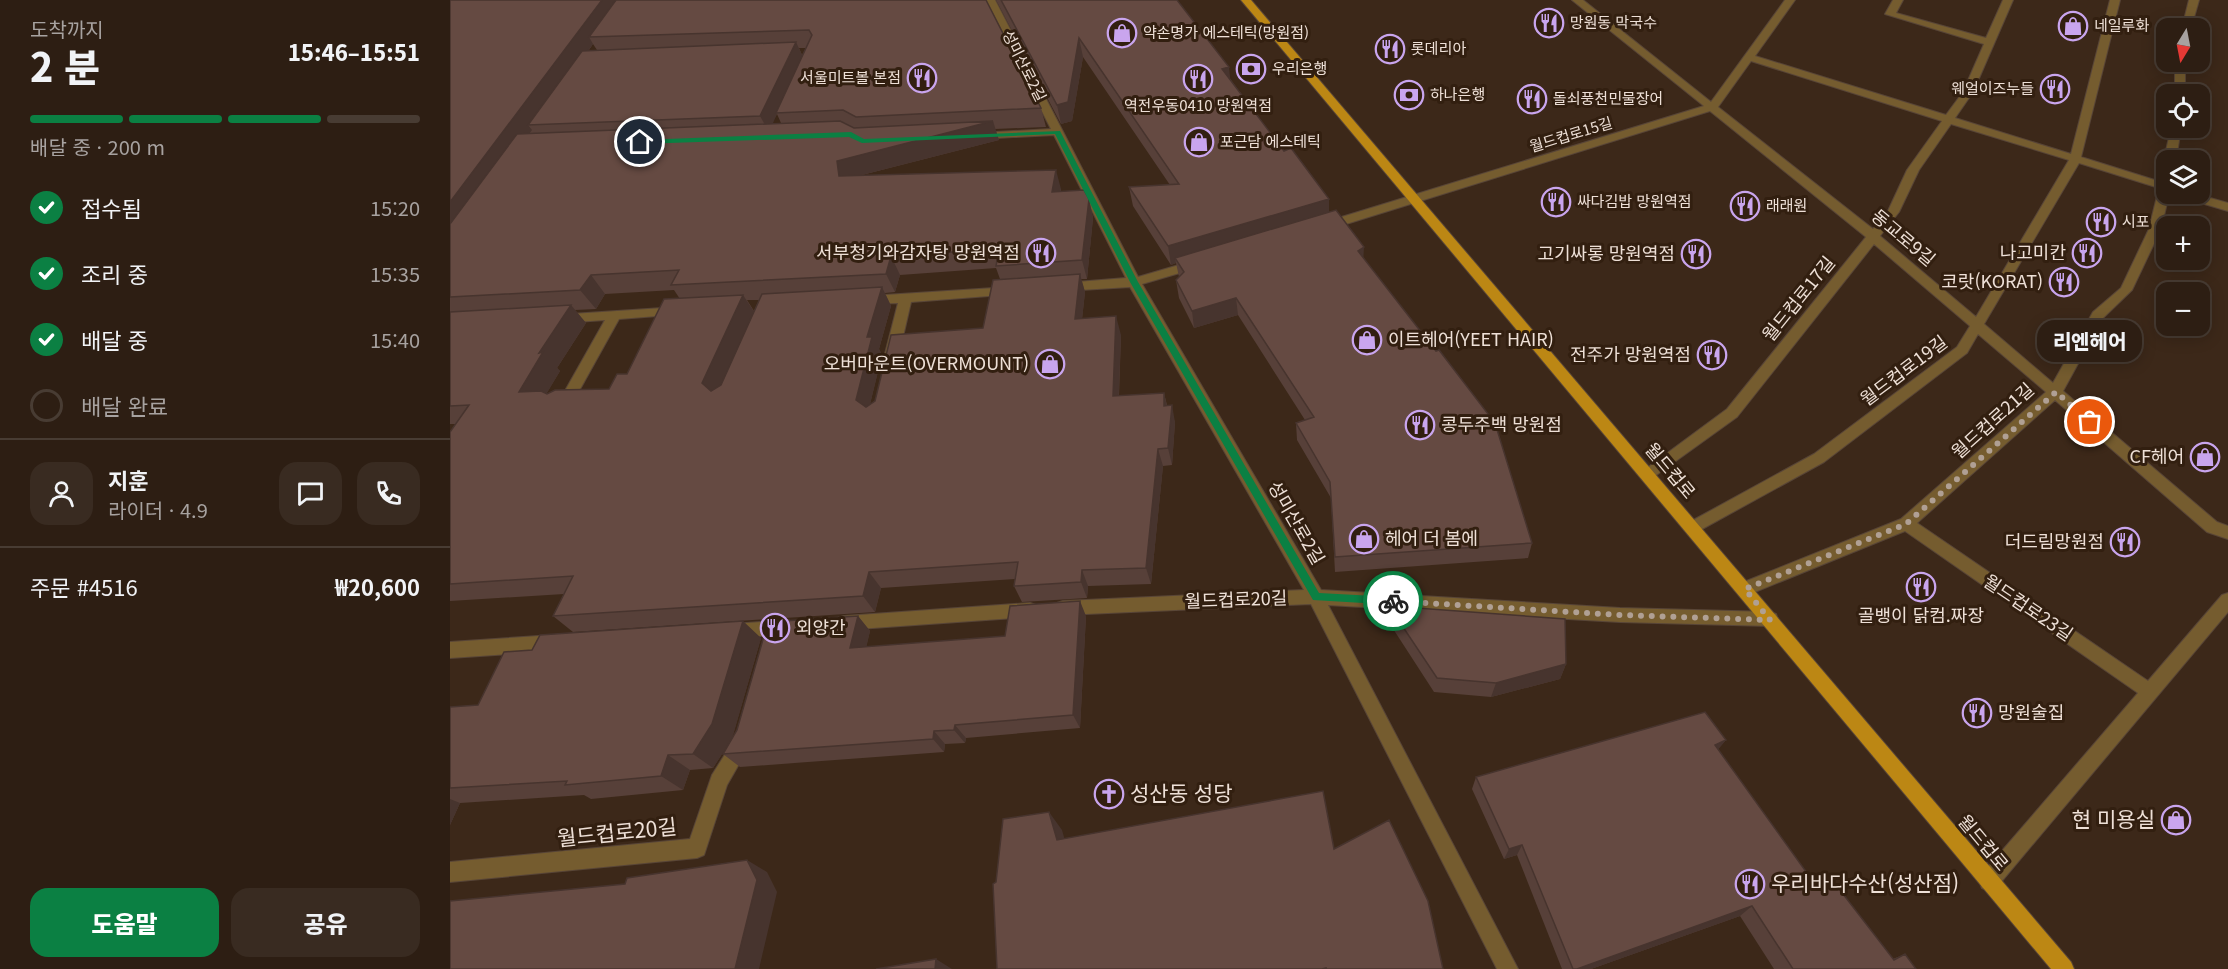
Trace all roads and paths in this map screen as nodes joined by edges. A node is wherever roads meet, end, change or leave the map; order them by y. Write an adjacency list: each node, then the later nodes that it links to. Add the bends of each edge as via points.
1 (990, 0): 14 (street, 성미산로2길)
2 (1246, 0): 18 (main road, 월드컵로)
3 (1576, 0): 12 (street, 동교로9길)
4 (1790, 0): 11 (street)
5 (1898, 0): 10 (street, via 1890,14)
6 (2008, 0): 10 (street, 월드컵로17길)
7 (2115, 0): 16 (street, 월드컵로19길)
8 (2194, 0): 9 (street)
9 (2189, 18)
10 (1988, 42): 13 (street, 월드컵로17길, via 1968,92)
11 (1749, 57): 12 (street); 13 (street)
12 (1713, 107): 18 (street, 월드컵로15길); 23 (street, 동교로9길)
13 (1948, 119): 16 (street); 23 (street, 월드컵로17길, via 1913,170 1893,212)
14 (1058, 132): 15 (street); 25 (street, 성미산로2길)
15 (966, 136)
16 (2075, 160): 17 (street); 33 (street, 월드컵로19길)
17 (2156, 182)
18 (1415, 199): 22 (street, 월드컵로15길); 37 (main road, 월드컵로)
19 (2210, 202): 21 (street)
20 (2161, 204): 35 (street, 월드컵로21길, via 2155,229 2126,290 2098,315)
21 (2228, 207)
22 (1314, 229)
23 (1873, 236): 33 (street, 동교로9길); 37 (street, 월드컵로17길, via 1731,412)
24 (1213, 259): 25 (street)
25 (1134, 282): 26 (street); 42 (street, 성미산로2길)
26 (1054, 288)
27 (1020, 290): 28 (street)
28 (905, 298): 29 (street); 34 (street)
29 (860, 301)
30 (696, 310): 31 (street)
31 (614, 316): 32 (street); 36 (street)
32 (543, 319)
33 (1977, 325): 35 (street, 동교로9길); 39 (street, 월드컵로19길, via 1962,350 1819,458)
34 (890, 364)
35 (2056, 392): 38 (street, 월드컵로21길); 40 (street, 동교로9길, via 2212,527)
36 (564, 405)
37 (1647, 475): 39 (main road, 월드컵로)
38 (1906, 524): 41 (street, 월드컵로21길); 52 (street, 월드컵로23길)
39 (1693, 528): 41 (main road, 월드컵로)
40 (2228, 533)
41 (1745, 589): 44 (main road, 월드컵로)
42 (1316, 597): 44 (street, 월드컵로20길); 45 (street, 월드컵로20길, via 1100,606); 56 (street, 성미산로2길)
43 (2228, 600): 52 (street)
44 (1770, 620): 55 (main road, 월드컵로)
45 (833, 624)
46 (798, 626): 47 (street)
47 (775, 628): 48 (street); 51 (street)
48 (717, 632)
49 (566, 642): 50 (street)
50 (450, 650)
51 (768, 651)
52 (2150, 692): 55 (street)
53 (749, 720): 54 (street, 월드컵로20길, via 742,743 719,781 698,848)
54 (450, 872)
55 (1989, 881): 57 (main road, 월드컵로)
56 (1508, 969)
57 (2064, 969)

